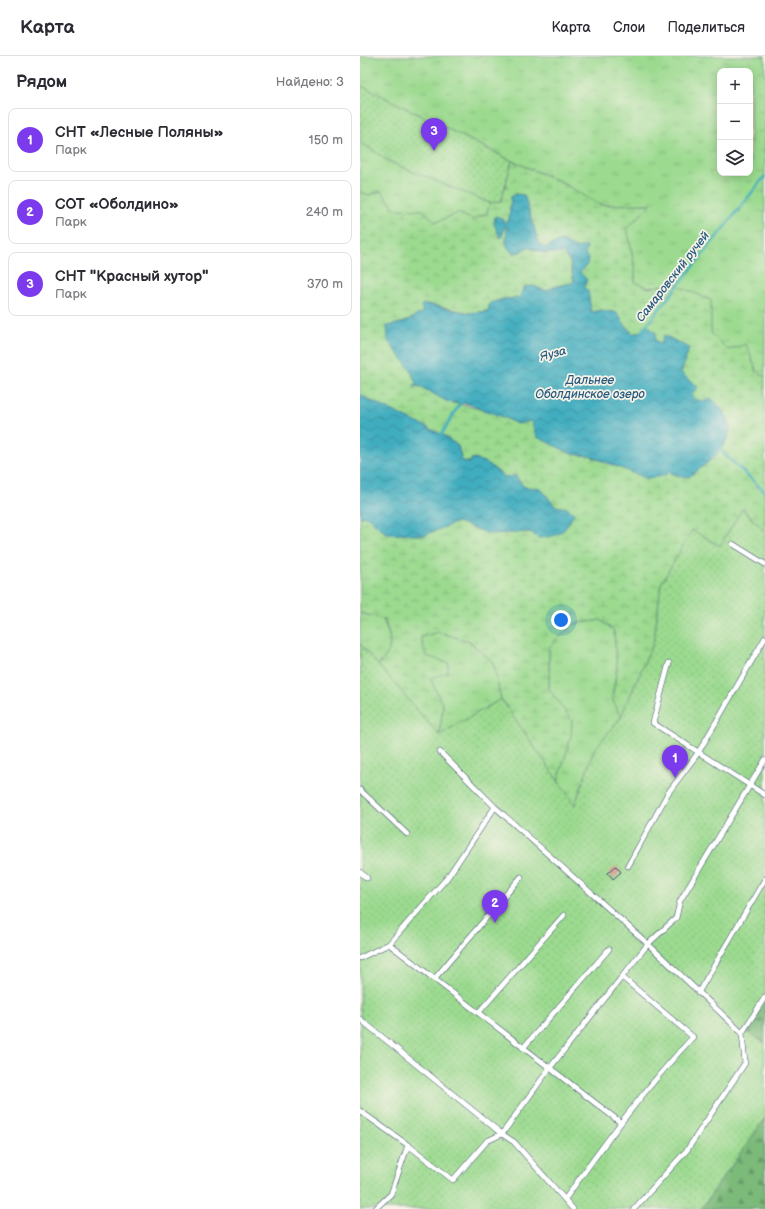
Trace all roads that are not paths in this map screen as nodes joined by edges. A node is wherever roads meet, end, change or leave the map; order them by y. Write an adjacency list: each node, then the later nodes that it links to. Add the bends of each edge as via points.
1 (733, 544): 2 (lane)
2 (765, 564)
3 (765, 638): 6 (lane)
4 (669, 663): 6 (lane, via 653,723)
5 (440, 752): 11 (lane)
6 (698, 753): 8 (lane); 13 (lane, via 668,793)
7 (765, 760): 8 (lane)
8 (750, 786): 10 (lane); 20 (lane, via 680,901 676,918)
9 (360, 790): 12 (lane)
10 (765, 795)
11 (495, 808): 19 (lane, via 447,878); 20 (lane)
12 (407, 834)
13 (628, 866)
14 (360, 872): 16 (lane)
15 (521, 877): 23 (lane)
16 (367, 878)
17 (765, 879): 25 (lane)
18 (564, 915): 27 (lane)
19 (389, 944): 22 (lane); 23 (lane)
20 (648, 944): 24 (lane); 25 (lane)
21 (609, 949): 30 (lane)
22 (360, 958)
23 (435, 978): 27 (lane)
24 (622, 978): 31 (lane); 33 (lane, via 693,1037 660,1072)
25 (698, 993): 29 (lane)
26 (765, 996): 29 (lane)
27 (479, 1012): 30 (lane)
28 (360, 1019): 34 (lane)
29 (742, 1033): 39 (lane, via 745,1063 687,1150)
30 (523, 1048): 31 (lane)
31 (549, 1069): 33 (lane); 34 (lane)
32 (360, 1111): 35 (lane)
33 (620, 1122): 36 (lane)
34 (502, 1134): 35 (lane, via 487,1141 453,1180); 36 (lane, via 514,1142)
35 (408, 1145): 37 (lane, via 391,1194)
36 (565, 1199): 38 (lane)
37 (378, 1208)
38 (573, 1209)
39 (634, 1209)

